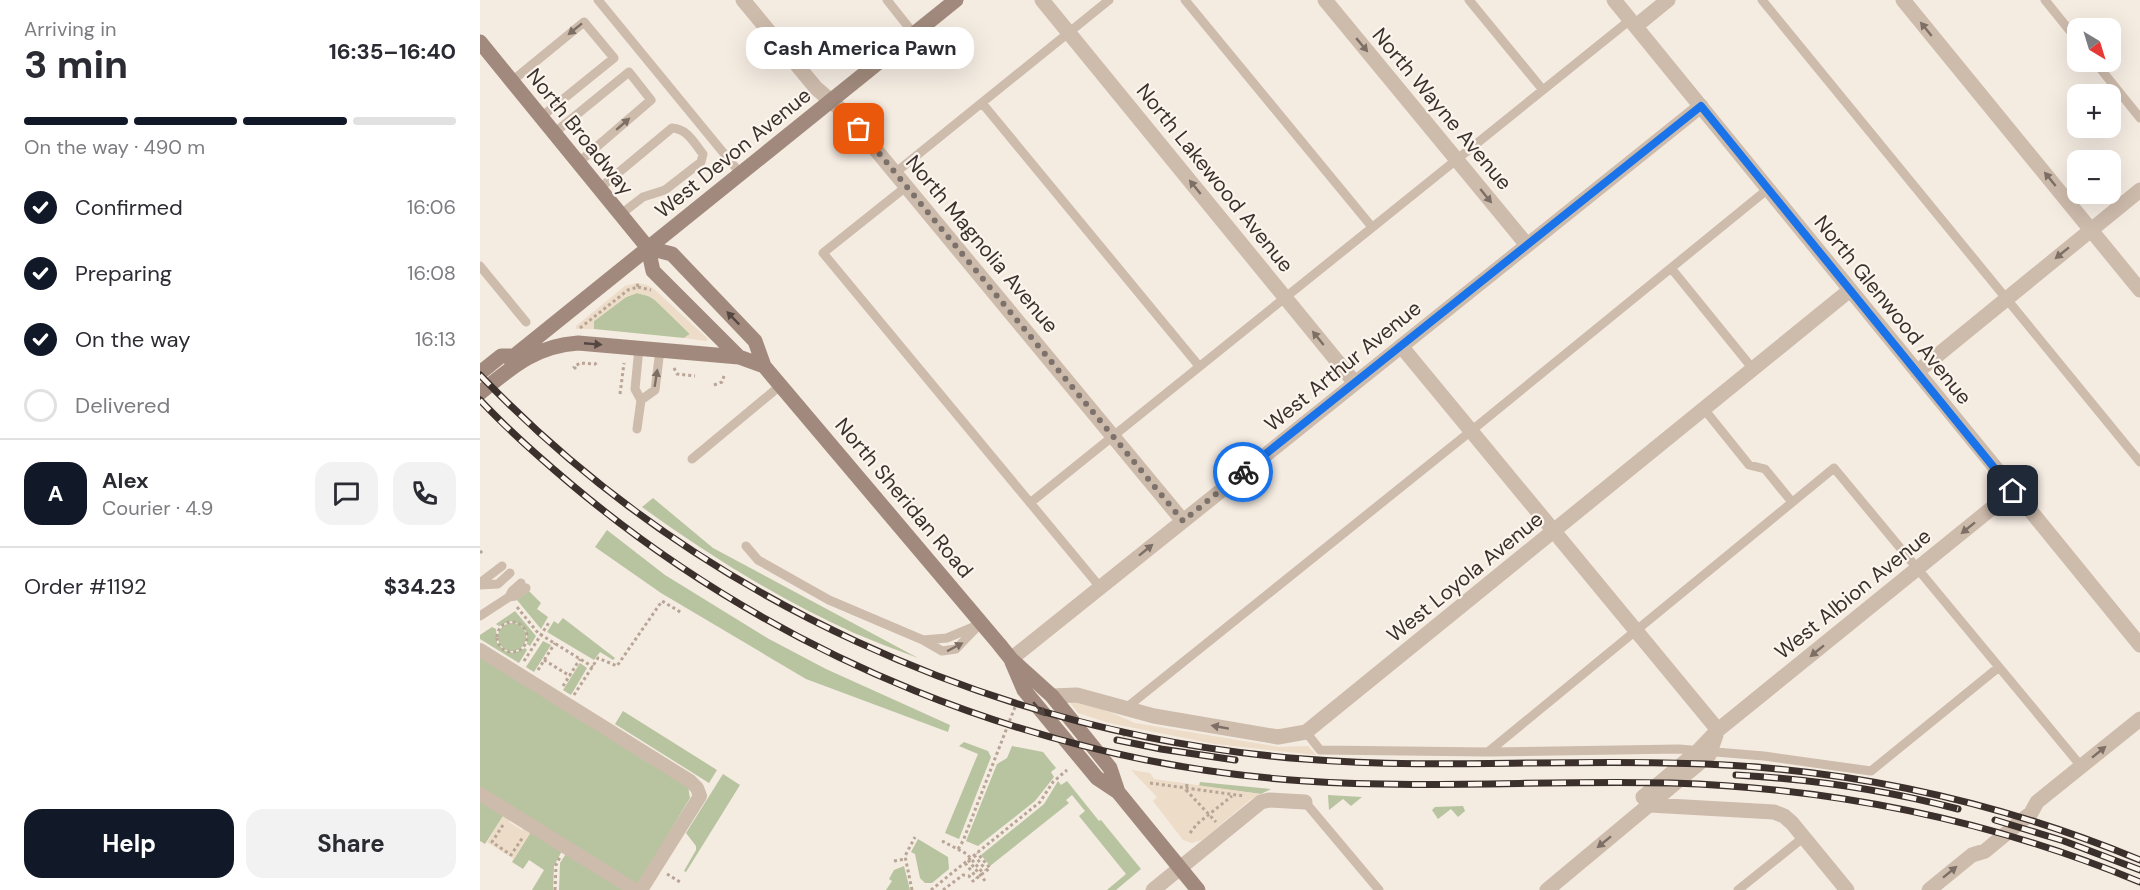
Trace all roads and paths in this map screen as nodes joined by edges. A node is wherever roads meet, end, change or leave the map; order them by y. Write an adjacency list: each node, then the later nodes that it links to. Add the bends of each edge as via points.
1 (598, 0): 31 (lane)
2 (743, 0): 23 (street, North Magnolia Avenue)
3 (887, 0): 18 (lane)
4 (956, 0): 18 (main road, West Devon Avenue)
5 (1042, 0): 17 (street, North Lakewood Avenue)
6 (1109, 0): 17 (lane)
7 (1185, 0): 38 (lane)
8 (1325, 0): 29 (street, North Wayne Avenue, one-way to 29)
9 (1469, 0): 22 (lane)
10 (1614, 0): 15 (street, North Glenwood Avenue)
11 (1668, 0): 15 (street)
12 (1762, 0): 48 (lane)
13 (1903, 0): 39 (street, one-way to 13)
14 (2044, 0): 16 (lane)
15 (1633, 23): 22 (lane); 25 (street, North Glenwood Avenue)
16 (2067, 27)
17 (1069, 33): 24 (lane); 47 (street, North Lakewood Avenue, one-way to 17)
18 (914, 34): 23 (main road, West Devon Avenue)
19 (480, 42): 21 (main road, North Broadway)
20 (2102, 72): 27 (lane)
21 (512, 81): 26 (main road, North Broadway); 26 (lane, one-way to 21, via 614,58 584,22)
22 (1543, 90): 29 (lane)
23 (831, 101): 31 (main road, West Devon Avenue); 32 (street, North Magnolia Avenue, via 847,114)
24 (982, 103): 32 (lane); 60 (lane)
25 (1701, 106): 35 (street, North Glenwood Avenue); 40 (street, West Arthur Avenue)
26 (541, 117): 28 (main road, North Broadway)
27 (2140, 117)
28 (554, 133): 30 (main road, North Broadway); 30 (lane, one-way to 28, via 651,100 629,72)
29 (1456, 160): 38 (lane); 40 (street, North Wayne Avenue, one-way to 40)
30 (579, 162): 34 (main road, North Broadway)
31 (740, 173): 41 (main road, West Devon Avenue)
32 (895, 173): 33 (street, North Magnolia Avenue)
33 (907, 186): 76 (street, North Magnolia Avenue); 81 (lane, via 823,253)
34 (600, 188): 37 (main road, North Broadway); 37 (lane, via 672,128 681,128 703,154 701,162 665,190 643,197)
35 (1768, 189): 43 (lane); 45 (street, North Glenwood Avenue)
36 (2140, 190): 39 (street)
37 (621, 214): 41 (main road, North Broadway)
38 (1372, 227): 47 (lane)
39 (2091, 230): 46 (street); 48 (street, one-way to 48)
40 (1527, 245): 51 (street, West Arthur Avenue)
41 (648, 248): 54 (main road, North Sheridan Road, via 653,271); 56 (main road, West Devon Avenue); 59 (main road, North Sheridan Road, one-way to 41, via 755,341 672,254)
42 (480, 266): 49 (lane)
43 (1671, 268): 62 (lane); 75 (lane)
44 (644, 278): 50 (path, via 636,282 638,287 628,290)
45 (1850, 290): 62 (street, West Loyola Avenue); 63 (street, North Glenwood Avenue)
46 (2140, 290)
47 (1285, 297): 60 (lane); 67 (street, North Lakewood Avenue, one-way to 47)
48 (2006, 299): 63 (street); 78 (lane)
49 (526, 322)
50 (579, 329)
51 (1401, 346): 67 (street, West Arthur Avenue); 75 (street)
52 (639, 348): 53 (main road); 56 (main road, one-way to 52, via 578,342); 72 (lane, via 635,389)
53 (660, 350): 54 (main road); 72 (lane, one-way to 53, via 655,390)
54 (739, 357): 59 (main road, North Sheridan Road)
55 (599, 361): 58 (path)
56 (513, 362): 64 (main road, via 501,356); 70 (main road)
57 (624, 363): 71 (path)
58 (574, 366)
59 (764, 366): 69 (main road, North Sheridan Road)
60 (1199, 366): 76 (lane)
61 (674, 368): 65 (path, via 678,374)
62 (1753, 369): 73 (street, West Loyola Avenue)
63 (1917, 372): 79 (street, North Glenwood Avenue)
64 (480, 373)
65 (695, 376)
66 (724, 376): 68 (path, via 722,382)
67 (1355, 383): 82 (street, West Arthur Avenue)
68 (714, 385)
69 (781, 385): 77 (lane); 97 (main road, North Sheridan Road)
70 (480, 393)
71 (620, 394)
72 (641, 400): 74 (lane)
73 (1704, 409): 80 (lane, via 1749,465 1765,469); 83 (street, West Loyola Avenue)
74 (637, 429)
75 (1471, 431): 83 (street); 117 (lane)
76 (1113, 436): 81 (lane); 82 (street, North Magnolia Avenue)
77 (692, 459)
78 (2140, 462)
79 (2013, 491): 88 (street, West Albion Avenue, one-way to 88); 102 (street, North Glenwood Avenue)
80 (1792, 502): 88 (lane, via 1834,468); 98 (lane)
81 (1030, 503): 92 (lane)
82 (1183, 521): 92 (street, West Arthur Avenue, one-way to 82)
83 (1554, 531): 98 (street); 120 (street, West Loyola Avenue)
84 (746, 546): 97 (lane, via 758,560 829,600 942,651 952,651 961,645)
85 (484, 549): 86 (path)
86 (480, 553)
87 (502, 566): 90 (lane)
88 (1918, 569): 109 (lane); 119 (street, West Albion Avenue, one-way to 119)
89 (510, 573): 90 (lane, via 498,584)
90 (480, 584)
91 (524, 586): 93 (lane)
92 (1100, 587): 105 (street, West Arthur Avenue)
93 (511, 599): 95 (lane); 99 (path)
94 (682, 613): 108 (path, via 662,601 617,666 598,658)
95 (480, 616)
96 (550, 621): 99 (path)
97 (981, 623): 105 (main road, North Sheridan Road)
98 (1636, 630): 119 (street); 122 (lane)
99 (542, 635): 100 (path); 104 (path)
100 (555, 644): 106 (path); 107 (path)
101 (525, 645): 101 (path, via 514,652 503,648 497,638 498,629 507,623 518,625 526,635); 104 (path)
102 (2140, 645)
103 (480, 650): 110 (street)
104 (532, 650): 110 (path)
105 (1011, 658): 113 (main road, North Sheridan Road); 130 (main road, North Sheridan Road, one-way to 130, via 1024,690 1096,778)
106 (580, 659): 108 (path); 111 (path)
107 (544, 660): 111 (path); 112 (path)
108 (593, 667): 115 (path)
109 (2000, 667): 121 (lane, via 1871,771); 123 (lane)
110 (516, 673): 112 (street)
111 (570, 676): 114 (path)
112 (530, 681): 114 (street)
113 (1052, 696): 117 (street, West Loyola Avenue, via 1077,695); 130 (main road, North Sheridan Road, via 1110,768)
114 (556, 698): 115 (street)
115 (568, 705): 154 (street, via 697,788 700,796)
116 (1015, 707): 145 (path)
117 (1126, 708): 120 (street, West Loyola Avenue, one-way to 117, via 1278,737)
118 (2140, 719): 123 (street, one-way to 118)
119 (1719, 730): 121 (street, West Albion Avenue)
120 (1306, 732): 122 (lane, via 1320,750)
121 (1704, 751): 122 (lane); 135 (street, West Albion Avenue, via 1643,797)
122 (1488, 752)
123 (2081, 766): 164 (street, one-way to 123, via 1972,855 1978,843)
124 (1067, 770): 147 (path, via 1040,802)
125 (1167, 781): 128 (path)
126 (1150, 783): 128 (path)
127 (1187, 784): 129 (path)
128 (1166, 786): 129 (path)
129 (1186, 790): 132 (path); 137 (path)
130 (1118, 792): 149 (main road, North Sheridan Road)
131 (480, 794): 136 (street)
132 (1232, 796): 133 (path); 137 (path)
133 (1250, 797)
134 (1305, 802): 149 (street, via 1261,802); 160 (lane)
135 (1650, 805): 142 (street, via 1774,813 1784,816); 161 (street, West Albion Avenue, one-way to 161)
136 (511, 813): 139 (street); 139 (path, via 492,842 511,855)
137 (1209, 815): 138 (path); 140 (path)
138 (1217, 824)
139 (530, 825): 144 (street)
140 (1190, 833)
141 (915, 837): 146 (path)
142 (1804, 837): 162 (lane); 163 (street)
143 (942, 841): 145 (path)
144 (566, 847): 152 (path, via 556,865); 153 (street)
145 (958, 849): 147 (path)
146 (905, 858): 148 (path); 155 (path)
147 (971, 858): 150 (path); 150 (path); 150 (path, via 990,868); 156 (path)
148 (894, 861)
149 (1180, 868): 158 (street); 159 (main road, North Sheridan Road)
150 (982, 874): 151 (path); 157 (path, via 973,881 963,875)
151 (986, 882)
152 (555, 890)
153 (635, 890)
154 (641, 890)
155 (912, 890)
156 (931, 890)
157 (943, 890)
158 (1153, 890)
159 (1198, 890)
160 (1379, 890)
161 (1546, 890)
162 (1738, 890)
163 (1848, 890)
164 (1929, 890)

